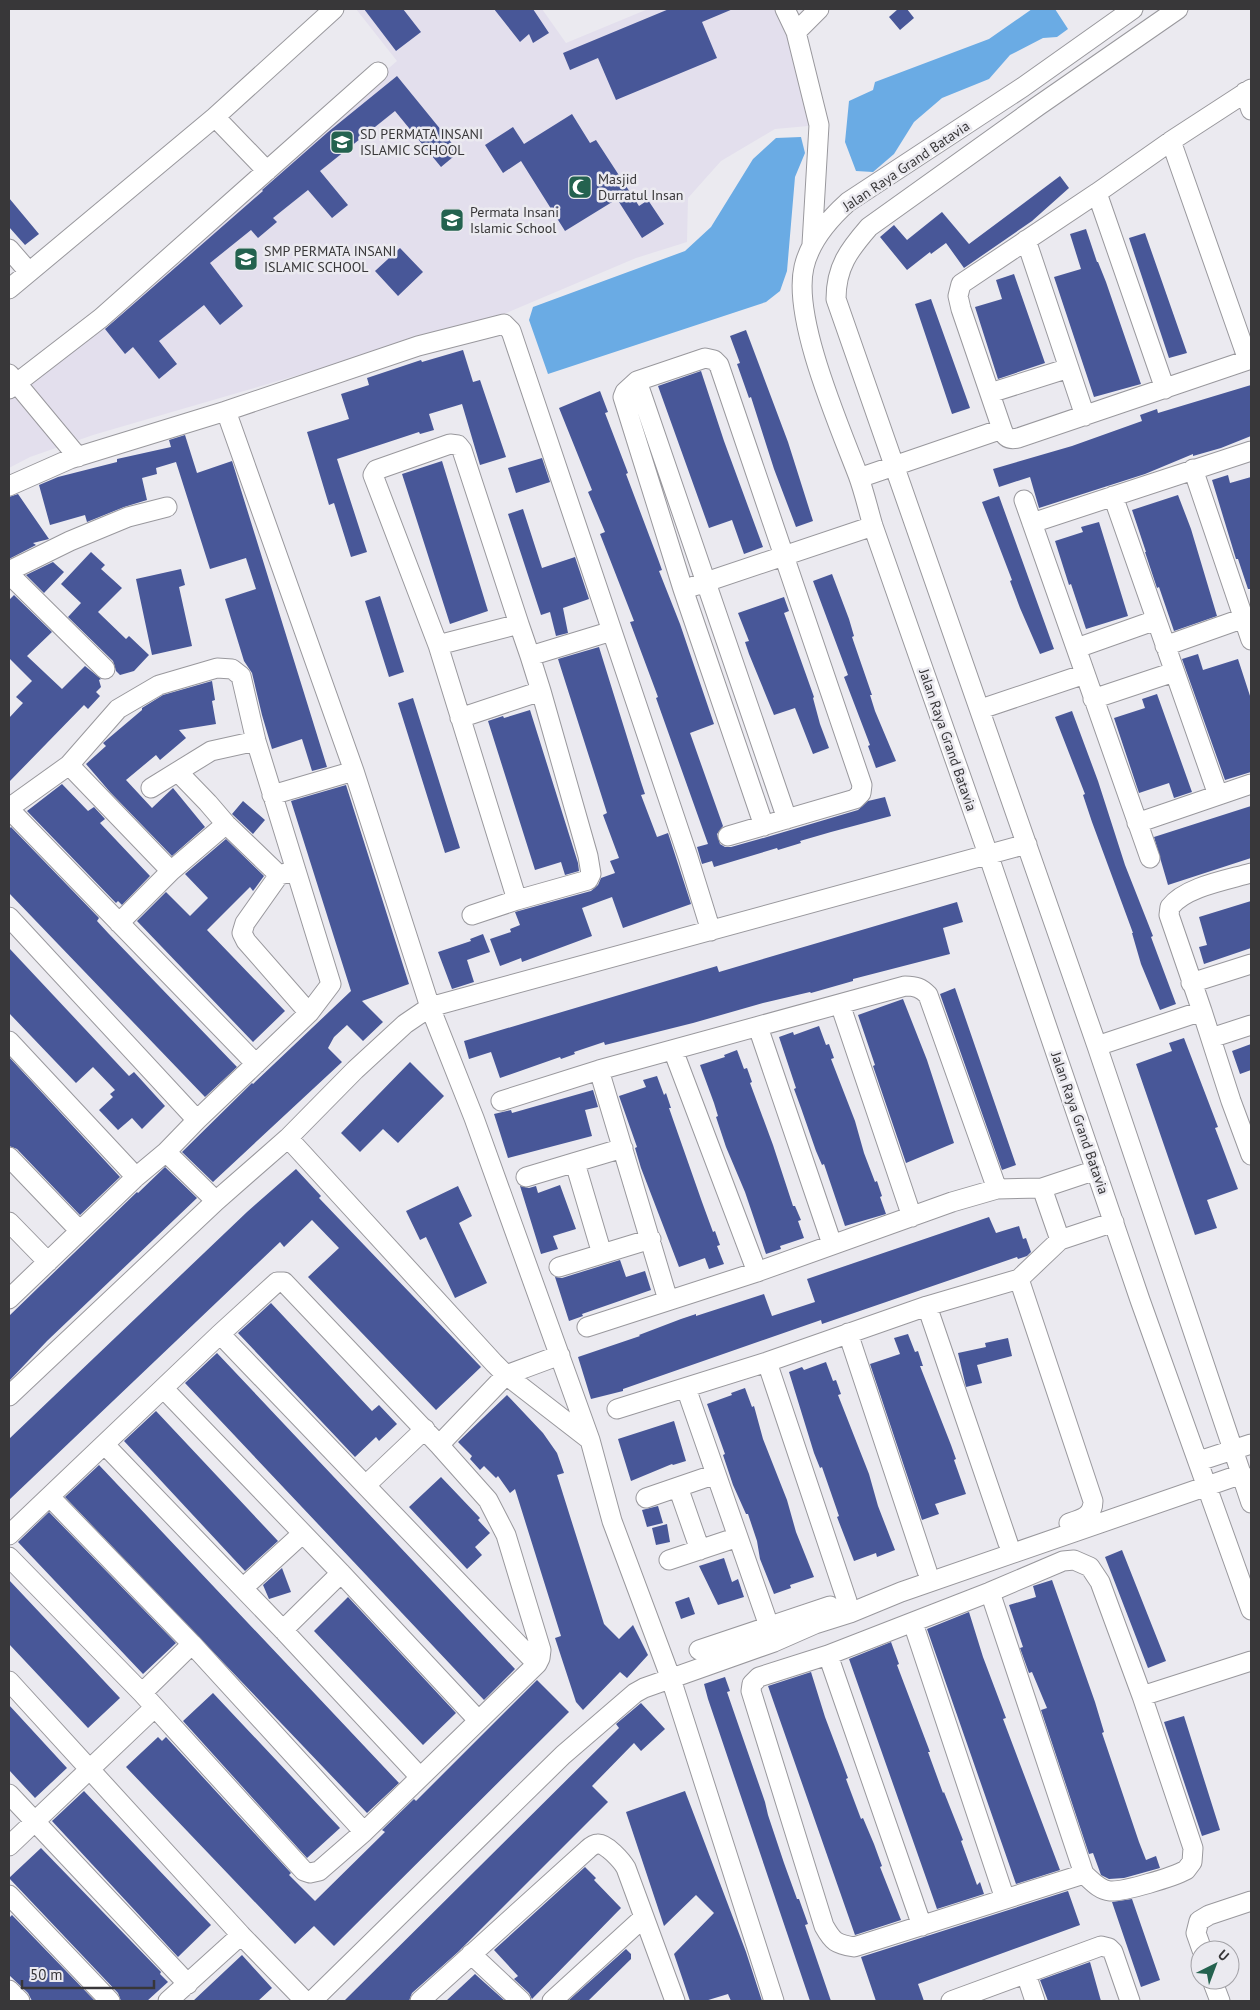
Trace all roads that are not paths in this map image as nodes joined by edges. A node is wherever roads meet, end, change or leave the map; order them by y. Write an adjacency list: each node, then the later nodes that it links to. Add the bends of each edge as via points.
1 (334, 9): 10 (street)
2 (785, 9): 6 (street)
3 (819, 9): 6 (street)
4 (1133, 9): 13 (street, Jalan Raya Grand Batavia)
5 (1178, 9): 15 (street, Jalan Raya Grand Batavia)
6 (796, 32): 17 (street, via 819,125)
7 (378, 72): 12 (street)
8 (1248, 91): 9 (street); 11 (street)
9 (1251, 110)
10 (214, 117): 12 (street); 19 (street)
11 (1171, 141): 14 (street); 21 (street)
12 (267, 171): 24 (street, via 101,318)
13 (877, 185): 15 (street); 17 (street, Jalan Raya Grand Batavia, via 832,216)
14 (1098, 193): 16 (street); 25 (street)
15 (893, 209): 32 (street, Jalan Raya Grand Batavia, via 869,227 854,244 840,268 836,299)
16 (1026, 240): 22 (street); 26 (street, via 961,284 958,296)
17 (811, 247): 34 (street, Jalan Raya Grand Batavia, via 802,289 807,325)
18 (9, 250): 19 (street)
19 (29, 272): 20 (street)
20 (9, 289)
21 (1249, 360): 25 (street)
22 (1069, 368): 26 (street); 28 (street)
23 (637, 381): 41 (street, via 705,358 719,365); 43 (street); 44 (street, via 623,397)
24 (11, 382): 31 (street)
25 (1165, 389): 28 (street)
26 (990, 393): 29 (street)
27 (226, 412): 31 (street); 48 (street, via 418,346 504,324 511,331); 63 (street)
28 (1085, 416): 29 (street, via 1014,439 1006,438)
29 (1002, 429): 32 (street)
30 (1251, 451): 33 (street)
31 (78, 457): 35 (street)
32 (894, 466): 34 (street); 59 (street, Jalan Raya Grand Batavia)
33 (1193, 469): 36 (street); 45 (street)
34 (859, 478): 40 (street, Jalan Raya Grand Batavia)
35 (9, 486)
36 (1113, 496): 39 (street); 46 (street)
37 (1024, 500): 39 (street)
38 (167, 507): 42 (street, via 128,517 70,541)
39 (1032, 523): 52 (street)
40 (873, 526): 41 (street); 76 (street, Jalan Raya Grand Batavia)
41 (784, 555): 43 (street); 70 (street, via 862,785 861,793 855,799)
42 (9, 572): 54 (street)
43 (705, 582): 44 (street); 70 (street)
44 (683, 589): 73 (street)
45 (1244, 618): 49 (street); 51 (street)
46 (1156, 620): 51 (street); 52 (street)
47 (519, 624): 50 (street); 50 (street, via 462,450 458,445 450,444 376,470 373,475); 53 (street)
48 (612, 630): 53 (street); 85 (street)
49 (1251, 640)
50 (438, 645): 60 (street)
51 (1165, 646): 55 (street)
52 (1076, 648): 56 (street)
53 (530, 656): 57 (street)
54 (104, 669)
55 (1174, 672): 58 (street); 68 (street)
56 (1085, 674): 58 (street); 59 (street)
57 (541, 692): 60 (street); 81 (street, via 591,874 588,880)
58 (1093, 699): 71 (street)
59 (981, 710): 75 (street, Jalan Raya Grand Batavia)
60 (460, 718): 81 (street)
61 (256, 742): 62 (street, via 241,676 232,669 217,668 159,685 128,702 118,709); 64 (street, via 211,751); 67 (street)
62 (69, 765): 69 (street); 78 (street)
63 (354, 771): 67 (street); 89 (street)
64 (178, 772): 66 (street); 72 (street)
65 (1251, 784): 68 (street)
66 (151, 788)
67 (272, 794): 79 (street)
68 (1218, 795): 71 (street)
69 (9, 809): 84 (street)
70 (787, 819): 73 (street)
71 (1137, 823): 77 (street)
72 (226, 824): 78 (street); 79 (street)
73 (764, 826): 74 (street)
74 (728, 836)
75 (1026, 844): 76 (street); 96 (street, Jalan Raya Grand Batavia)
76 (988, 854): 85 (street); 108 (street, Jalan Raya Grand Batavia)
77 (1150, 858)
78 (171, 871): 84 (street)
79 (288, 872): 91 (street, via 331,982 330,988); 91 (street, via 245,923 242,933)
80 (1251, 872): 87 (street, via 1181,896 1170,907 1169,915)
81 (517, 900): 82 (street)
82 (472, 915)
83 (9, 917): 101 (street)
84 (119, 923): 98 (street)
85 (711, 931): 89 (street)
86 (1251, 964): 87 (street)
87 (1191, 983): 90 (street)
88 (840, 1004): 93 (street); 112 (street, via 905,986 923,989); 114 (street)
89 (430, 1007): 102 (street, via 405,1024); 132 (street)
90 (1202, 1011): 94 (street); 96 (street)
91 (308, 1013): 98 (street)
92 (1251, 1025): 94 (street)
93 (758, 1027): 97 (street); 120 (street)
94 (1211, 1038): 105 (street)
95 (9, 1042): 109 (street)
96 (1097, 1046): 144 (street, Jalan Raya Grand Batavia)
97 (673, 1050): 99 (street); 124 (street)
98 (256, 1064): 101 (street)
99 (599, 1070): 100 (street); 103 (street)
100 (501, 1101)
101 (197, 1120): 104 (street)
102 (288, 1138): 113 (street); 134 (street)
103 (623, 1148): 107 (street); 118 (street)
104 (166, 1152): 109 (street); 113 (street)
105 (1251, 1155)
106 (9, 1157): 117 (street)
107 (575, 1163): 110 (street); 121 (street)
108 (1096, 1170): 111 (street); 116 (street, Jalan Raya Grand Batavia)
109 (136, 1176): 117 (street)
110 (526, 1177)
111 (1042, 1188): 112 (street); 119 (street)
112 (997, 1189): 114 (street)
113 (216, 1202): 137 (street)
114 (912, 1216): 120 (street)
115 (9, 1222): 122 (street)
116 (1114, 1222): 119 (street); 145 (street, Jalan Raya Grand Batavia)
117 (79, 1230): 122 (street)
118 (651, 1239): 121 (street); 127 (street)
119 (1060, 1240): 125 (street)
120 (832, 1244): 124 (street)
121 (602, 1254): 123 (street)
122 (48, 1262): 126 (street)
123 (559, 1266)
124 (757, 1272): 127 (street)
125 (1019, 1279): 128 (street); 157 (street, via 1093,1509 1078,1520)
126 (9, 1299)
127 (668, 1300): 129 (street)
128 (928, 1306): 131 (street); 157 (street)
129 (587, 1327)
130 (220, 1334): 136 (street); 139 (street, via 277,1282 284,1282); 148 (street)
131 (848, 1334): 133 (street); 161 (street)
132 (560, 1355): 134 (street); 140 (street)
133 (767, 1362): 135 (street); 165 (street)
134 (506, 1375): 140 (street); 143 (street)
135 (686, 1388): 138 (street); 146 (street)
136 (164, 1389): 141 (street); 154 (street)
137 (9, 1396)
138 (617, 1409)
139 (425, 1429): 143 (street); 148 (street)
140 (590, 1440): 175 (street, via 612,1521)
141 (105, 1444): 151 (street); 163 (street)
142 (1251, 1444): 144 (street)
143 (439, 1445): 174 (street, via 488,1500 506,1535 541,1650)
144 (1233, 1450): 145 (street); 147 (street, Jalan Raya Grand Batavia)
145 (1199, 1461): 149 (street, Jalan Raya Grand Batavia)
146 (716, 1474): 150 (street); 156 (street)
147 (1242, 1474): 149 (street); 153 (street, Jalan Raya Grand Batavia)
148 (366, 1485): 174 (street)
149 (1207, 1485): 166 (street, Jalan Raya Grand Batavia); 175 (street, via 901,1592)
150 (678, 1487): 152 (street); 158 (street)
151 (50, 1497): 155 (street); 170 (street)
152 (646, 1498)
153 (1251, 1503)
154 (302, 1534): 162 (street); 163 (street)
155 (9, 1535)
156 (738, 1537): 158 (street); 168 (street)
157 (1008, 1543): 161 (street)
158 (700, 1550): 160 (street)
159 (9, 1557): 178 (street)
160 (670, 1560)
161 (927, 1571): 165 (street)
162 (341, 1573): 169 (street); 179 (street)
163 (243, 1588): 169 (street)
164 (990, 1592): 167 (street); 177 (street, via 1063,1561 1074,1560 1090,1566 1100,1582); 186 (street)
165 (847, 1601): 168 (street)
166 (1251, 1610)
167 (913, 1623): 172 (street); 187 (street)
168 (769, 1626): 171 (street)
169 (283, 1630): 181 (street)
170 (192, 1644): 178 (street); 184 (street)
171 (699, 1650)
172 (828, 1655): 191 (street); 191 (street, via 759,1677 752,1684 751,1691 824,1926 831,1939 854,1947)
173 (1251, 1661): 177 (street)
174 (537, 1664): 179 (street)
175 (671, 1679): 202 (street, via 635,1693 563,1756); 207 (street)
176 (9, 1681): 180 (street)
177 (1142, 1696): 186 (street, via 1194,1856 1182,1872 1124,1890 1108,1891 1096,1886)
178 (148, 1701): 180 (street); 184 (street, via 307,1873 319,1871)
179 (478, 1720): 181 (street)
180 (91, 1770): 183 (street); 192 (street)
181 (420, 1777): 184 (street)
182 (9, 1794): 183 (street)
183 (34, 1822): 185 (street); 196 (street)
184 (364, 1832)
185 (9, 1846)
186 (1084, 1874): 187 (street)
187 (1005, 1899): 191 (street)
188 (1251, 1901): 193 (street, via 1199,1921 1196,1933)
189 (11, 1902): 199 (street)
190 (643, 1918): 194 (street, via 623,1863 602,1844 595,1844); 205 (street); 206 (street)
191 (922, 1926)
192 (241, 1935): 196 (street); 201 (street)
193 (1198, 1940)
194 (471, 1954): 203 (street); 204 (street)
195 (1026, 1974): 208 (street); 209 (street); 210 (street, via 1101,1946 1109,1948)
196 (188, 1984): 200 (street)
197 (9, 1990): 198 (street)
198 (20, 2001)
199 (110, 2001)
200 (168, 2001)
201 (305, 2001)
202 (312, 2001)
203 (420, 2001)
204 (522, 2001)
205 (552, 2001)
206 (675, 2001)
207 (774, 2001)
208 (951, 2001)
209 (1035, 2001)
210 (1130, 2001)

